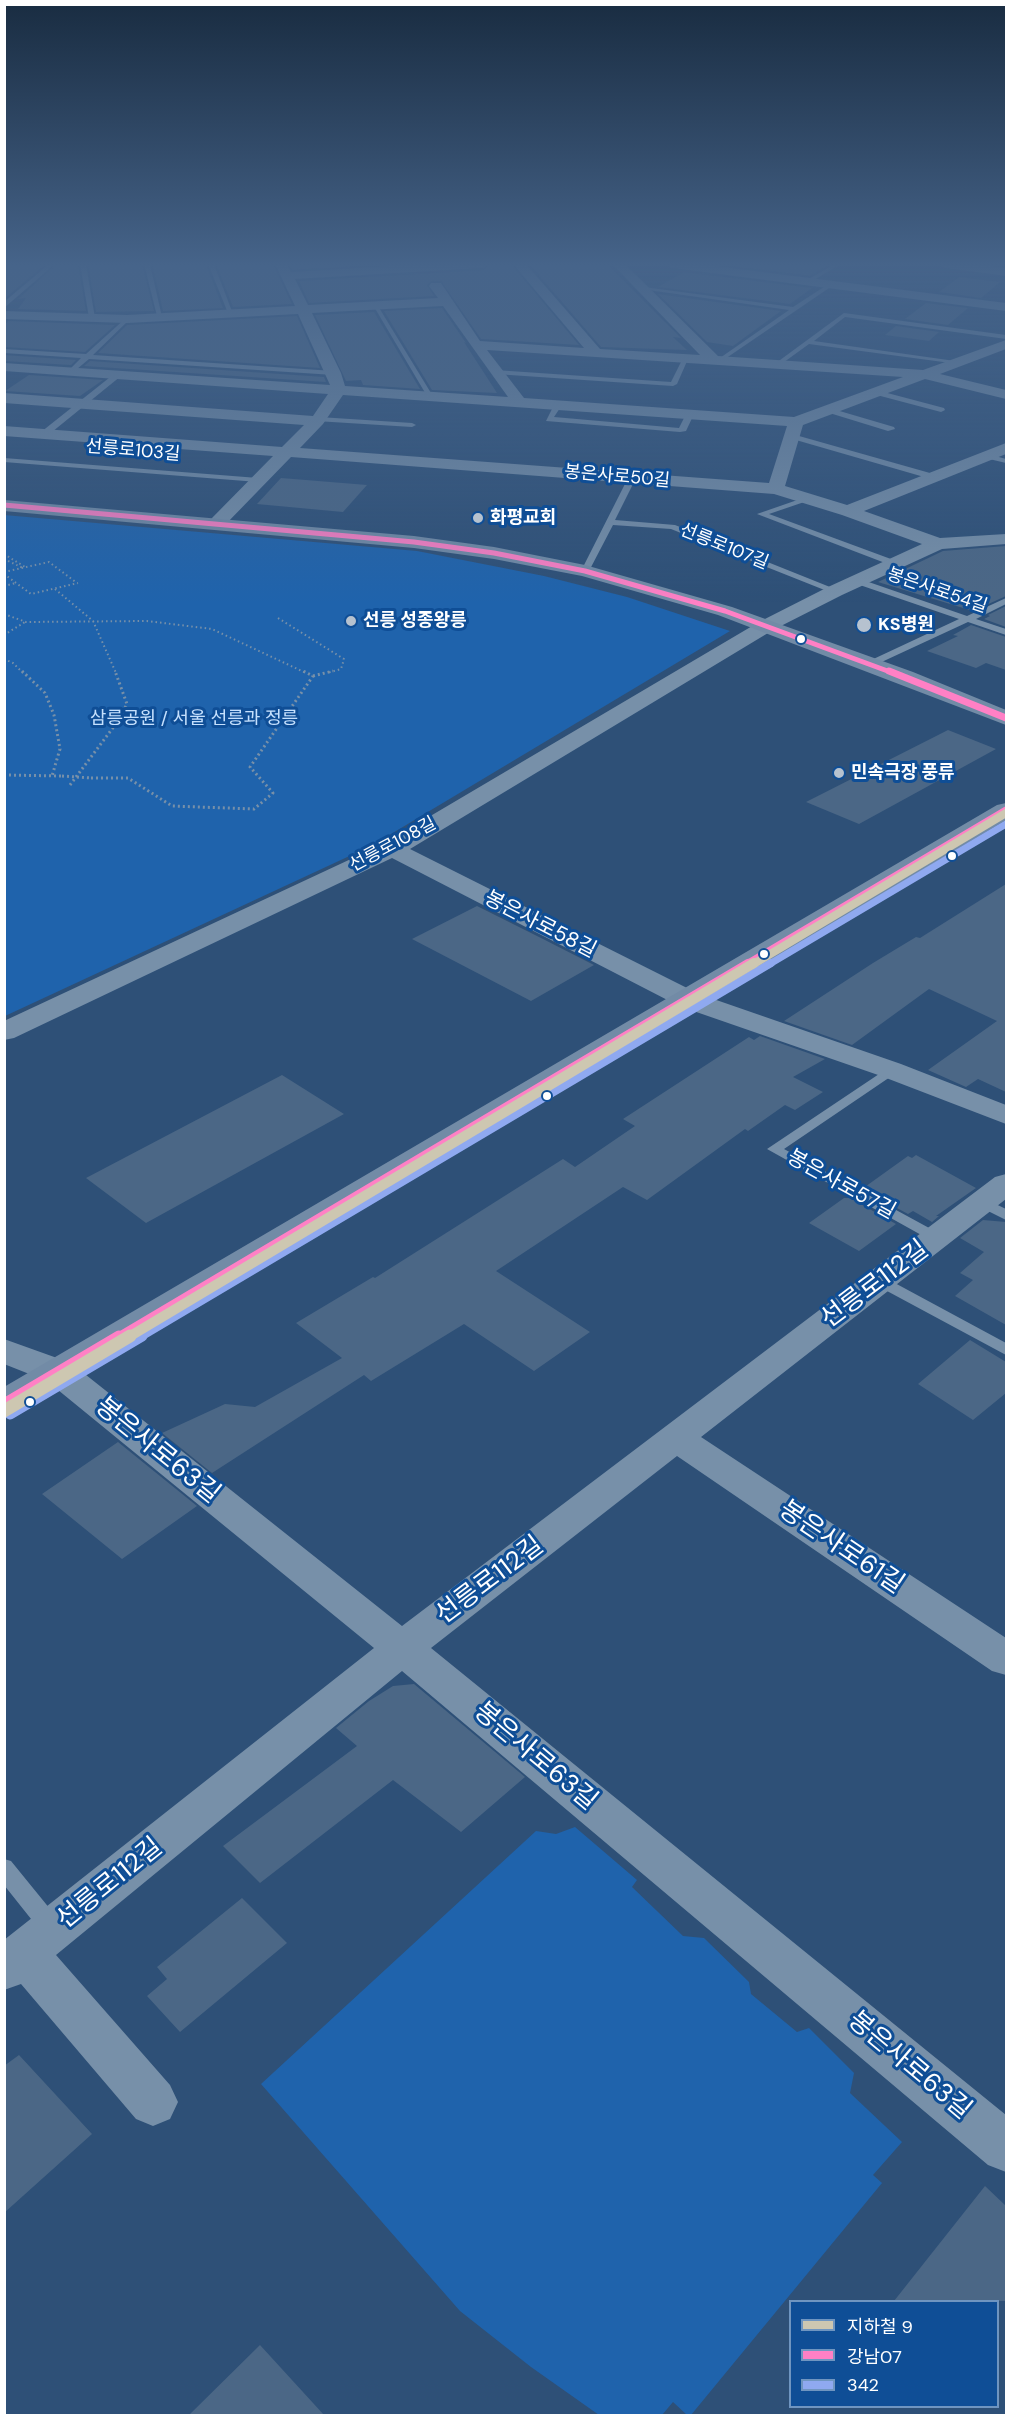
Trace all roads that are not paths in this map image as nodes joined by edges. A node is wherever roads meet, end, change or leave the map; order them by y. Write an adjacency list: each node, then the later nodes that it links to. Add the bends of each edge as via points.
1 (116, 377): 16 (lane)
2 (132, 377): 10 (street)
3 (335, 377): 10 (street)
4 (419, 377): 13 (lane)
5 (499, 377): 15 (street)
6 (568, 377): 7 (lane, via 673,384)
7 (676, 377)
8 (915, 377): 11 (street)
9 (935, 377): 12 (street)
10 (339, 390): 13 (street); 19 (street)
11 (876, 392): 17 (street); 18 (lane)
12 (1006, 395)
13 (431, 396): 15 (street)
14 (4, 398): 16 (street)
15 (519, 402): 21 (street, via 690,414)
16 (82, 404): 19 (street); 24 (lane)
17 (826, 409): 21 (street); 22 (lane)
18 (941, 410)
19 (318, 420): 20 (lane); 26 (street)
20 (412, 425)
21 (794, 429): 30 (lane); 33 (street)
22 (891, 429)
23 (4, 431): 24 (street, 봉은사로50길)
24 (44, 434): 26 (street, 봉은사로50길)
25 (1006, 448): 27 (street)
26 (288, 452): 31 (street, 봉은사로50길); 32 (street)
27 (988, 456): 29 (lane); 30 (street)
28 (4, 460): 32 (lane, 선릉로103길)
29 (1006, 461)
30 (934, 477): 36 (street)
31 (632, 478): 33 (street, 봉은사로50길); 38 (lane)
32 (258, 480): 37 (street)
33 (777, 489): 34 (street, 봉은사로50길)
34 (809, 499): 36 (street, 봉은사로50길); 41 (lane, via 761,514)
35 (4, 505): 37 (main road)
36 (848, 511): 40 (street, 봉은사로50길)
37 (218, 522): 42 (main road, via 414,542)
38 (610, 522): 42 (lane); 44 (lane, 선릉로107길, via 672,527)
39 (1006, 539): 40 (street)
40 (938, 544): 41 (street)
41 (896, 564): 43 (street)
42 (585, 571): 47 (main road)
43 (857, 581): 44 (street); 46 (lane, 봉은사로54길)
44 (835, 591): 47 (street)
45 (1006, 602): 46 (lane)
46 (969, 620): 48 (lane, 봉은사로54길); 49 (lane)
47 (766, 626): 49 (main road); 52 (street, 선릉로108길)
48 (1006, 632)
49 (870, 664): 50 (main road)
50 (1006, 718)
51 (1006, 810): 53 (main road)
52 (392, 849): 53 (street, 봉은사로58길); 54 (street, 선릉로108길)
53 (689, 1000): 55 (street); 62 (main road)
54 (4, 1032)
55 (891, 1070): 56 (street); 58 (lane, 봉은사로57길, via 774,1149)
56 (1006, 1115)
57 (999, 1200): 58 (street, 선릉로112길)
58 (937, 1238): 59 (street, 선릉로112길)
59 (880, 1280): 60 (lane); 64 (street, 선릉로112길)
60 (1006, 1350)
61 (4, 1351): 62 (street, 봉은사로63길)
62 (59, 1372): 63 (main road); 65 (street, 봉은사로63길)
63 (4, 1404)
64 (676, 1438): 65 (street, 선릉로112길); 66 (street, 봉은사로61길)
65 (402, 1648): 68 (street, 선릉로112길); 70 (street, 봉은사로63길)
66 (1006, 1659)
67 (4, 1868): 68 (lane)
68 (27, 1951): 69 (street)
69 (153, 2102)
70 (1006, 2146)

